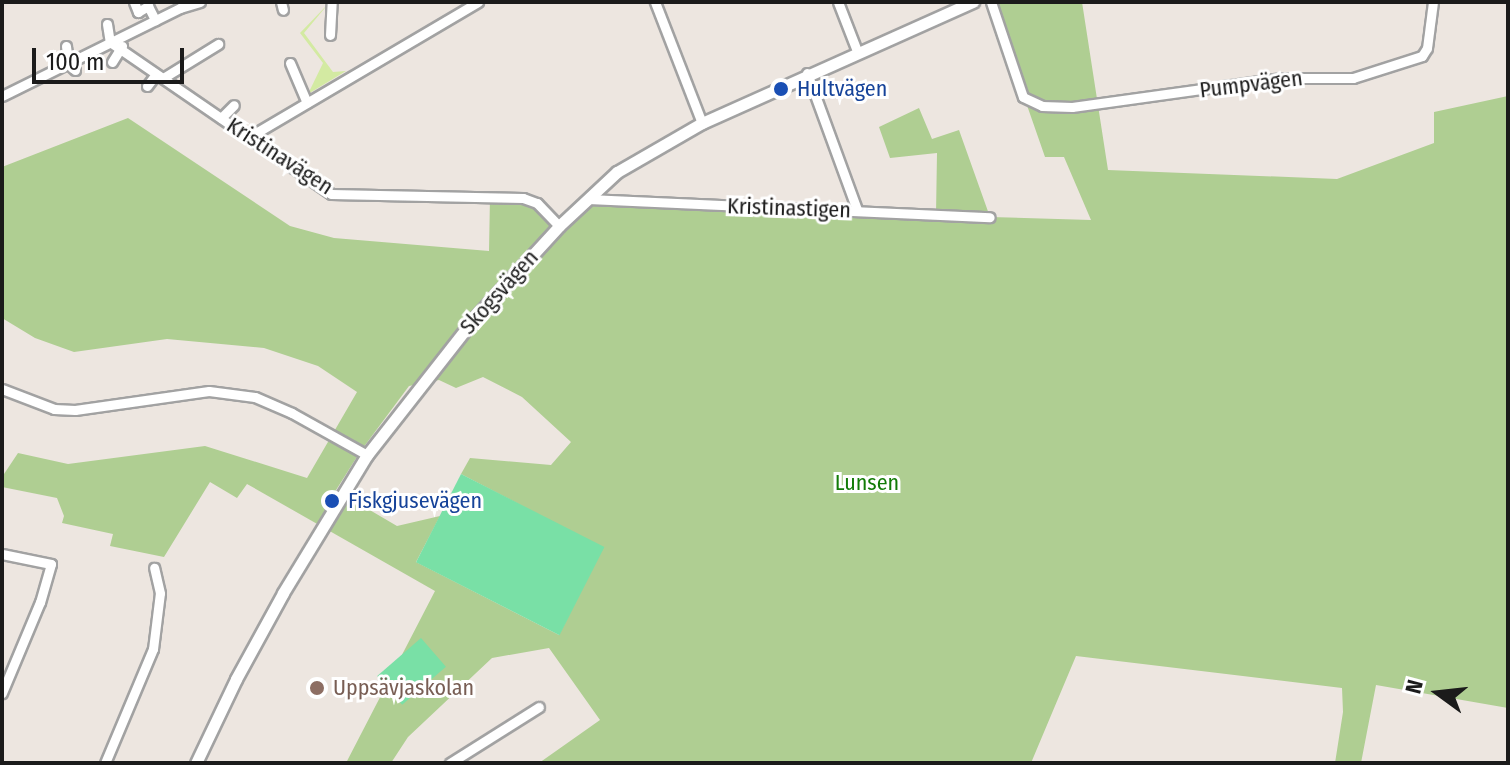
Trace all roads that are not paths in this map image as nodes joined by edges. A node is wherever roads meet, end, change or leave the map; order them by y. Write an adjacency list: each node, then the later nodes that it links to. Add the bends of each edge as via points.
1 (134, 2): 12 (street, via 138,12 148,6)
2 (201, 2): 10 (street); 11 (street)
3 (332, 2): 15 (street)
4 (478, 2): 28 (street)
5 (655, 2): 31 (street)
6 (838, 2): 20 (street)
7 (973, 2): 20 (street, Skogsvägen)
8 (991, 2): 9 (street, Pumpvägen, via 1023,97 1042,106 1072,107 1280,78 1353,78 1422,56)
9 (1433, 2)
10 (178, 5): 12 (street, via 167,19)
11 (199, 13)
12 (155, 20): 14 (street)
13 (107, 24): 16 (street)
14 (123, 35): 16 (street); 19 (street)
15 (330, 35)
16 (110, 42): 19 (street, Kristinavägen); 23 (street)
17 (218, 44): 25 (street)
18 (66, 46): 23 (street)
19 (121, 50): 21 (street); 25 (street, Kristinavägen)
20 (857, 51): 24 (street, Skogsvägen)
21 (112, 62)
22 (290, 63): 28 (street)
23 (72, 66): 27 (street)
24 (807, 73): 31 (street, Skogsvägen); 34 (street)
25 (160, 76): 26 (street); 30 (street, Kristinavägen)
26 (147, 86)
27 (8, 96)
28 (307, 103): 32 (street)
29 (234, 105): 30 (street)
30 (221, 118): 32 (street, Kristinavägen)
31 (702, 123): 33 (street, Skogsvägen, via 617,172)
32 (249, 137): 36 (street, Kristinavägen, via 331,194 523,198 537,203)
33 (588, 199): 34 (street, Kristinastigen); 36 (street, Skogsvägen)
34 (857, 210): 35 (street, Kristinastigen)
35 (990, 217)
36 (559, 226): 38 (street, Skogsvägen, via 473,320)
37 (2, 389): 38 (street, via 54,409 209,391 255,397)
38 (367, 455): 44 (street, Skogsvägen, via 283,593)
39 (2, 554): 41 (street, via 51,564)
40 (154, 568): 43 (street, via 160,593 153,649)
41 (2, 693)
42 (539, 707): 45 (street)
43 (105, 763)
44 (196, 763)
45 (450, 763)

